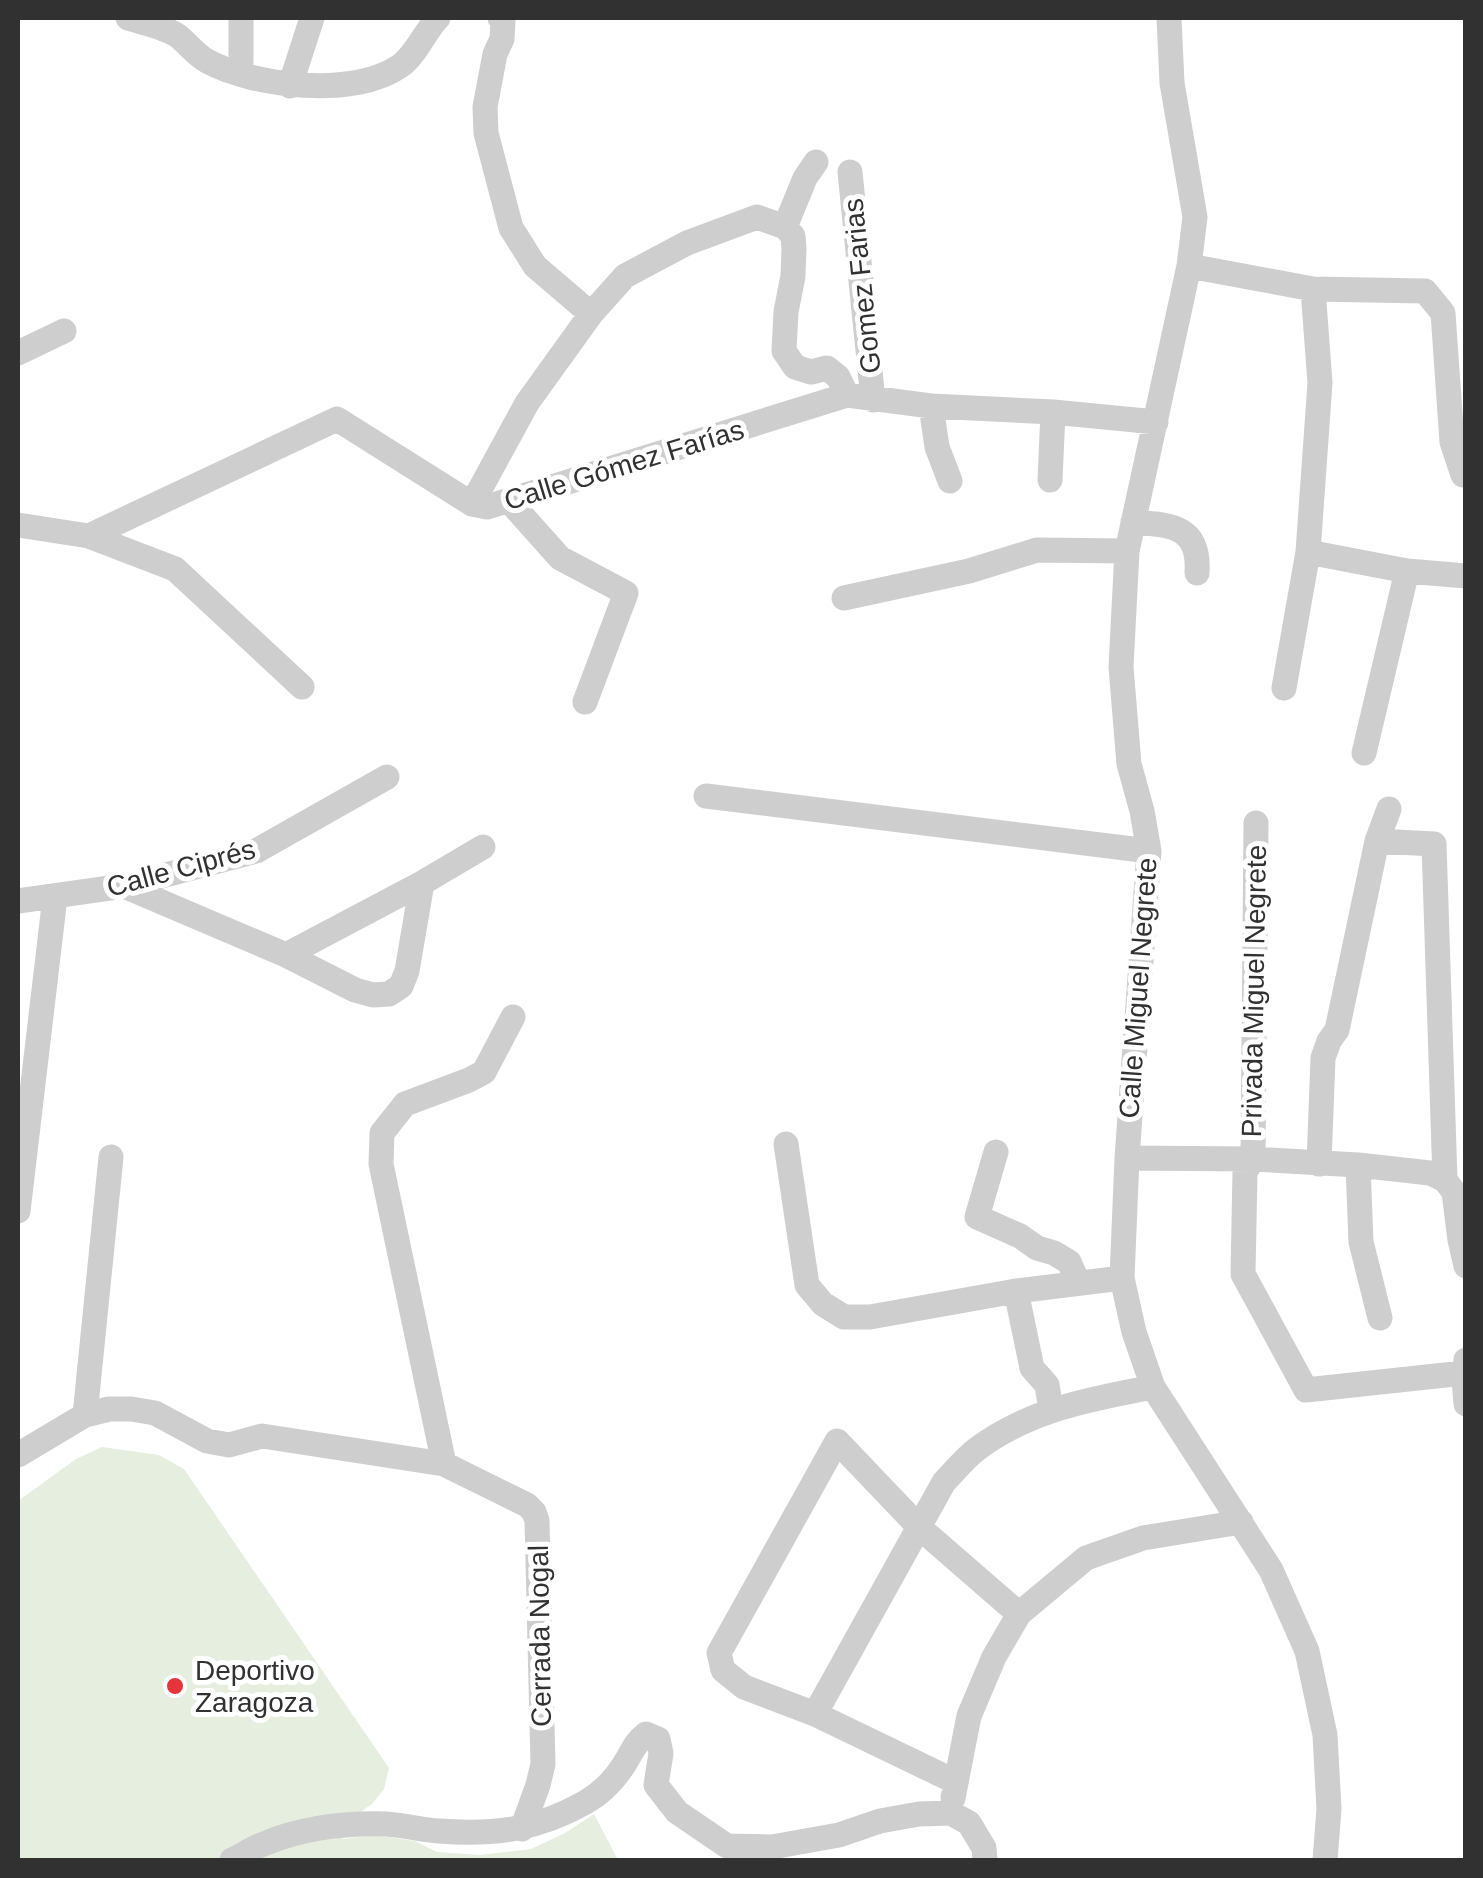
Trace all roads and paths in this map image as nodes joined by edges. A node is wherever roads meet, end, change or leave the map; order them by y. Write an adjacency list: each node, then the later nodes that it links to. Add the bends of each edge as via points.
1 (128, 18): 7 (street, via 176,34 206,61)
2 (241, 18): 7 (street)
3 (312, 18): 8 (street)
4 (438, 18): 8 (street, via 402,64 372,80)
5 (500, 18): 14 (street, via 502,38 484,107 511,228 535,266)
6 (1168, 18): 12 (street, Calle Miguel Negrete, via 1195,216)
7 (241, 74): 8 (street)
8 (290, 86)
9 (816, 162): 11 (street)
10 (850, 172): 18 (street, Gomez Farias)
11 (785, 227): 14 (street, via 757,218 687,243 625,276); 17 (street, via 794,249 784,351 795,367 827,368)
12 (1189, 266): 13 (street); 21 (street, Calle Miguel Negrete)
13 (1313, 289): 22 (street, via 1425,290 1444,314 1452,442); 31 (street, via 1320,384)
14 (591, 314): 26 (street, via 527,402)
15 (64, 331): 16 (street)
16 (18, 352)
17 (847, 394): 18 (street); 25 (street, Calle Gómez Farías)
18 (874, 400): 19 (street)
19 (931, 406): 20 (street); 24 (street)
20 (1053, 412): 21 (street); 23 (street)
21 (1156, 422): 27 (street, Calle Miguel Negrete)
22 (1466, 475)
23 (1050, 480)
24 (950, 481)
25 (510, 502): 26 (street, Calle Gómez Farías); 38 (street, via 560,558 626,593)
26 (472, 504): 29 (street, Calle Gómez Farías, via 338,418)
27 (1133, 522): 30 (street, Calle Miguel Negrete); 33 (street, via 1172,525 1189,537 1198,553)
28 (18, 525): 29 (street)
29 (88, 536): 36 (street, via 175,569)
30 (1127, 551): 35 (street, via 1037,550); 46 (street, Calle Miguel Negrete, via 1121,667 1129,764)
31 (1308, 552): 32 (street); 37 (street)
32 (1406, 571): 34 (street); 39 (street)
33 (1197, 573)
34 (1466, 576)
35 (844, 598)
36 (302, 687)
37 (1284, 688)
38 (585, 702)
39 (1364, 753)
40 (387, 777): 48 (street, Calle Ciprés, via 256,851)
41 (706, 796): 46 (street)
42 (1389, 809): 44 (street)
43 (1256, 823): 57 (street, Privada Miguel Negrete)
44 (1377, 841): 58 (street, via 1337,1030 1322,1058); 60 (street, via 1434,844)
45 (483, 847): 47 (street)
46 (1148, 851): 56 (street, Calle Miguel Negrete)
47 (422, 883): 51 (street); 51 (street, via 406,971 390,994 355,990)
48 (124, 886): 49 (street, Calle Ciprés); 51 (street)
49 (55, 897): 50 (street, Calle Ciprés); 61 (street)
50 (18, 902)
51 (286, 956)
52 (514, 1016): 73 (street, via 484,1072 405,1104 382,1132 380,1164)
53 (786, 1144): 65 (street, via 807,1284 823,1304 844,1317 870,1317)
54 (996, 1152): 64 (street, via 977,1217 1069,1262)
55 (111, 1158): 71 (street)
56 (1127, 1158): 57 (street, Privada Miguel Negrete); 63 (street, Calle Miguel Negrete)
57 (1252, 1159): 58 (street, Privada Miguel Negrete); 67 (street, via 1245,1172 1243,1274 1306,1390)
58 (1318, 1164): 59 (street, Privada Miguel Negrete)
59 (1358, 1165): 60 (street, Privada Miguel Negrete); 66 (street, via 1362,1242)
60 (1445, 1180): 62 (street, via 1454,1192)
61 (18, 1211)
62 (1466, 1266)
63 (1122, 1278): 64 (street); 68 (street, Calle Miguel Negrete)
64 (1078, 1282): 65 (street)
65 (1016, 1291): 70 (street, via 1032,1368 1047,1385)
66 (1380, 1318)
67 (1465, 1366): 69 (street)
68 (1153, 1387): 70 (street); 74 (street, Calle Miguel Negrete)
69 (1466, 1404)
70 (1051, 1410): 75 (street, via 974,1451 944,1482)
71 (84, 1415): 72 (street, Cerrada Nogal); 73 (street, Cerrada Nogal, via 131,1409 229,1446 262,1436)
72 (18, 1455)
73 (444, 1464): 80 (street, Cerrada Nogal, via 527,1505 537,1522 543,1764)
74 (1242, 1522): 76 (street, via 1143,1538 1086,1558); 83 (street, Calle Miguel Negrete, via 1308,1651 1325,1735)
75 (920, 1528): 76 (street); 77 (street); 77 (street, via 836,1441 719,1653 723,1670 744,1686)
76 (1019, 1614): 78 (street, via 969,1716)
77 (815, 1714): 78 (street)
78 (956, 1782): 79 (street)
79 (951, 1813): 80 (street, via 880,1821 772,1846 727,1846 677,1812 656,1785 661,1753 658,1738 646,1734 588,1801); 82 (street, via 970,1823)
80 (522, 1829): 81 (street, via 322,1827)
81 (232, 1860)
82 (985, 1860)
83 (1325, 1860)

